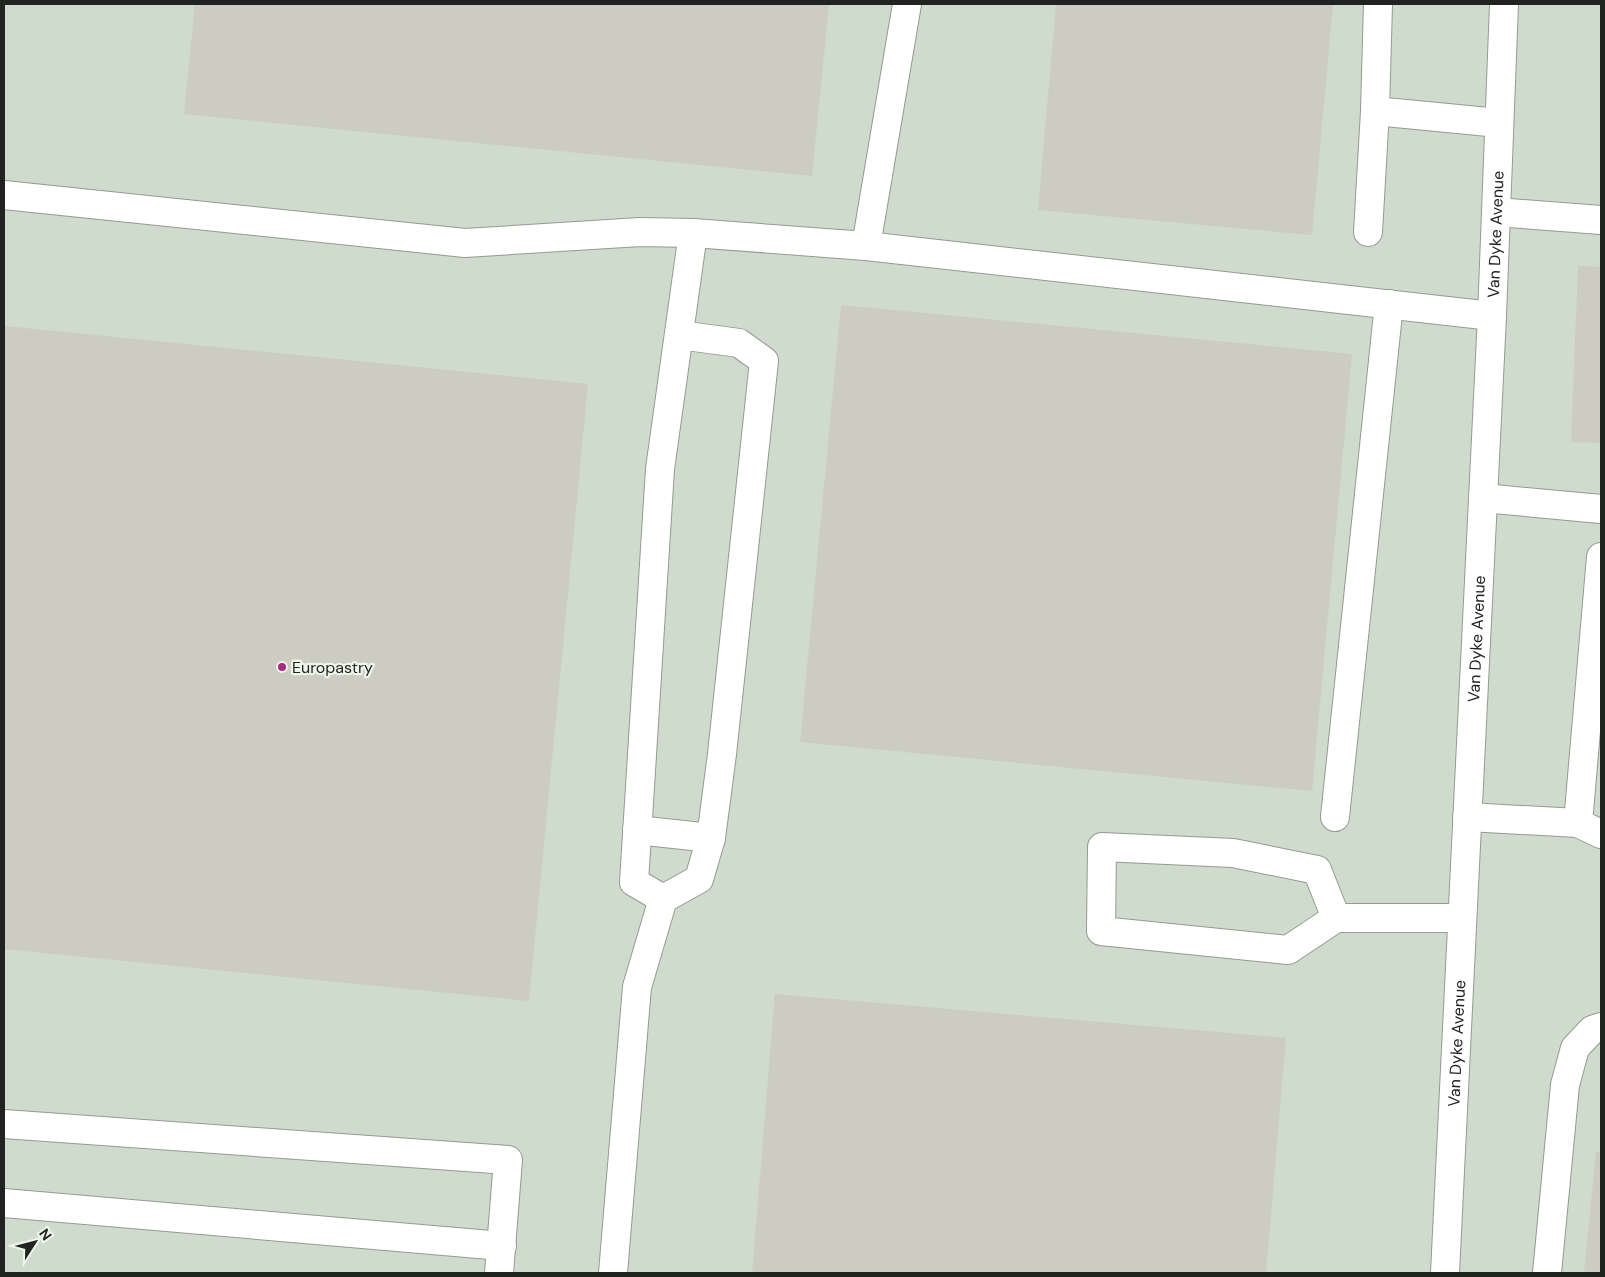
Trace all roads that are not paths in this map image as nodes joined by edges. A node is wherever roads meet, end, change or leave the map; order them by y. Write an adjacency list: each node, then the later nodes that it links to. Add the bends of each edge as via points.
1 (907, 4): 11 (street)
2 (1378, 4): 4 (street)
3 (1504, 4): 5 (street, Van Dyke Avenue)
4 (1375, 111): 5 (street); 9 (street)
5 (1499, 123): 7 (street, Van Dyke Avenue)
6 (4, 195): 10 (street, via 465,243 640,232)
7 (1496, 212): 8 (street); 13 (street, Van Dyke Avenue)
8 (1601, 220)
9 (1368, 232)
10 (693, 233): 11 (street); 14 (street)
11 (866, 246): 12 (street)
12 (1389, 304): 13 (street); 19 (street)
13 (1492, 316): 15 (street, Van Dyke Avenue)
14 (679, 335): 21 (street, via 660,469); 22 (street, via 739,344 764,361 722,754)
15 (1483, 498): 16 (street); 18 (street, Van Dyke Avenue)
16 (1601, 509)
17 (1601, 556): 20 (street)
18 (1467, 817): 20 (street); 25 (street, Van Dyke Avenue)
19 (1335, 818)
20 (1590, 828)
21 (636, 842): 22 (street); 23 (street, via 634,882)
22 (707, 851): 23 (street, via 698,879)
23 (664, 899): 31 (street, via 637,987)
24 (1336, 918): 24 (street, via 1317,870 1233,853 1102,846 1101,931 1288,950); 25 (street)
25 (1462, 918): 32 (street, Van Dyke Avenue)
26 (1601, 1026): 33 (street, via 1592,1030 1575,1048 1565,1085)
27 (4, 1124): 29 (street, via 508,1160)
28 (4, 1203): 29 (street)
29 (502, 1246): 30 (street)
30 (499, 1273)
31 (613, 1273)
32 (1446, 1273)
33 (1547, 1273)

